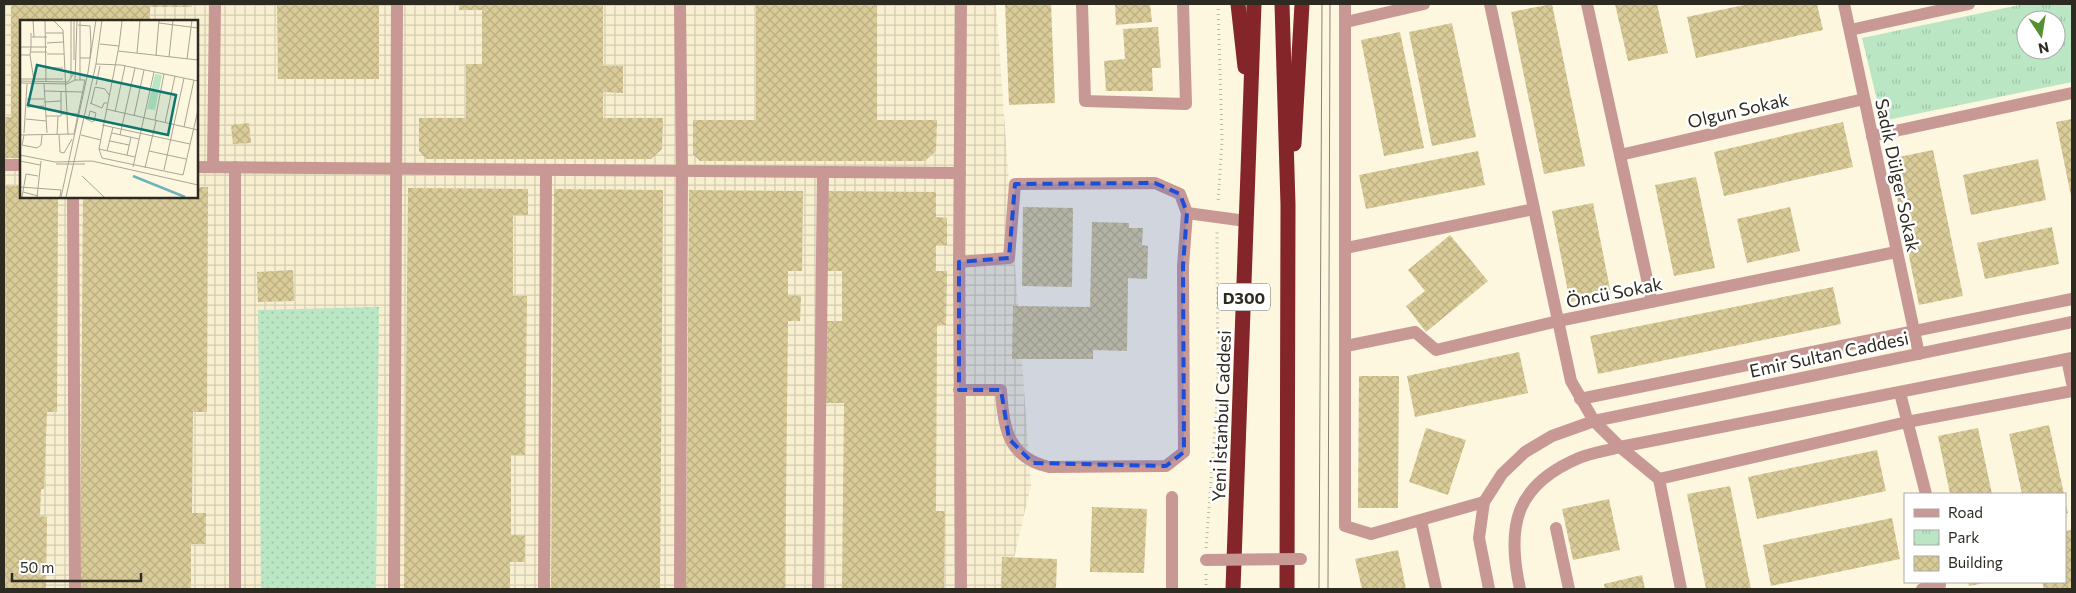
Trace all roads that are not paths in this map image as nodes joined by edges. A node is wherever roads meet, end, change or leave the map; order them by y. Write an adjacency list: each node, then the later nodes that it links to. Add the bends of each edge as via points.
1 (215, 4): 27 (street)
2 (398, 4): 29 (street)
3 (680, 4): 31 (street)
4 (962, 4): 33 (street)
5 (1082, 4): 6 (street, via 1085,101 1186,104)
6 (1182, 4)
7 (1238, 4): 19 (highway, via 1242,53)
8 (1254, 4): 19 (highway, Yeni İstanbul Caddesi / D300)
9 (1282, 4): 35 (highway, D300)
10 (1302, 4): 35 (highway)
11 (1346, 4): 17 (street)
12 (1424, 4): 17 (street)
13 (1490, 4): 36 (street)
14 (1587, 4): 23 (street)
15 (1844, 4): 18 (street, Sadık Dülger Sokak)
16 (1969, 4): 18 (street)
17 (1346, 22): 39 (street)
18 (1850, 30): 21 (street, Sadık Dülger Sokak)
19 (1251, 91): 38 (highway, Yeni İstanbul Caddesi / D300)
20 (2072, 94): 22 (street)
21 (1864, 99): 22 (street, Sadık Dülger Sokak); 23 (street, Olgun Sokak)
22 (1872, 136): 40 (street, Sadık Dülger Sokak)
23 (1620, 155): 43 (street)
24 (4, 165): 25 (street)
25 (20, 165)
26 (198, 167): 27 (street)
27 (213, 167): 28 (street)
28 (235, 167): 29 (street); 68 (street)
29 (398, 168): 30 (street); 69 (street)
30 (546, 170): 31 (street); 70 (street)
31 (682, 171): 32 (street); 71 (street)
32 (823, 172): 33 (street); 72 (street)
33 (960, 173): 41 (street)
34 (74, 198): 67 (street)
35 (1288, 205): 76 (highway, D300)
36 (1534, 210): 39 (street); 44 (street)
37 (1187, 213): 38 (street); 41 (street, via 1180,194 1155,183 1014,184 1009,258); 51 (street, via 1183,266 1184,452 1177,460 1166,466 1049,466 1033,463 1018,452 1009,439 1002,414 1001,390)
38 (1246, 221): 75 (highway, Yeni İstanbul Caddesi / D300)
39 (1346, 248): 47 (street)
40 (1896, 252): 43 (street, Öncü Sokak); 46 (street, Sadık Dülger Sokak)
41 (959, 262): 51 (street)
42 (2072, 299): 46 (street)
43 (1652, 302): 44 (street, Öncü Sokak)
44 (1558, 321): 47 (street, Öncü Sokak, via 1436,350 1415,332); 54 (street, via 1571,381)
45 (2072, 322): 48 (street, Emir Sultan Caddesi)
46 (1913, 330): 48 (street, Sadık Dülger Sokak); 54 (street)
47 (1346, 346): 62 (street, via 1345,526 1371,534)
48 (1919, 354): 55 (street, Emir Sultan Caddesi)
49 (2069, 359): 50 (street); 53 (street)
50 (2072, 383)
51 (959, 390): 73 (street)
52 (2072, 391): 56 (street)
53 (1900, 393): 56 (street); 57 (street)
54 (1580, 399): 55 (street)
55 (1594, 421): 57 (street); 61 (street, Emir Sultan Caddesi, via 1552,436 1525,452 1502,474)
56 (1907, 422): 58 (street); 59 (street)
57 (1620, 447): 58 (street); 79 (street, via 1579,458 1546,476 1522,502 1514,531 1514,563)
58 (1659, 479): 81 (street)
59 (1926, 493)
60 (1172, 497): 74 (street)
61 (1484, 502): 62 (street); 78 (street, via 1479,538)
62 (1421, 520): 77 (street)
63 (1556, 528): 80 (street)
64 (1301, 559): 65 (street, bridge)
65 (1206, 560)
66 (1940, 585): 82 (street)
67 (75, 589)
68 (235, 589)
69 (394, 589)
70 (544, 589)
71 (680, 589)
72 (818, 589)
73 (961, 589)
74 (1172, 589)
75 (1233, 589)
76 (1287, 589)
77 (1436, 589)
78 (1489, 589)
79 (1520, 589)
80 (1568, 589)
81 (1681, 589)
82 (1922, 589)

